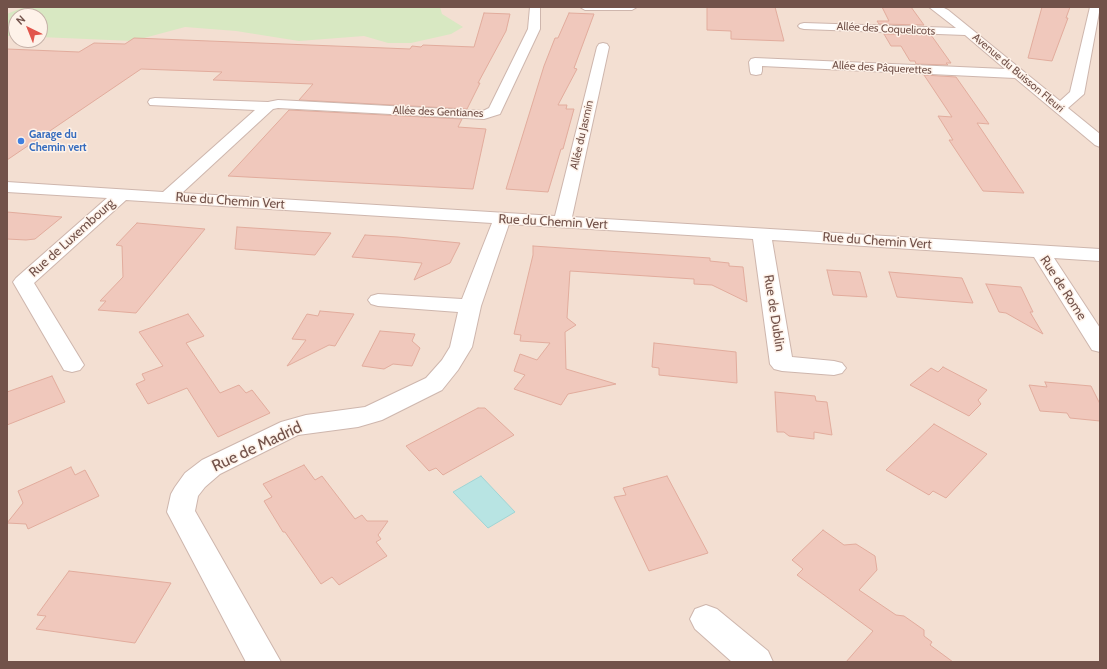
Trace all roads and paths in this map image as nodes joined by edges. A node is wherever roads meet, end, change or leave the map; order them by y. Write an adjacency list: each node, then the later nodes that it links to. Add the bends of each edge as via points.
1 (535, 7): 12 (street, Allée des Gentianes, via 534,29 495,111 484,115 278,104)
2 (585, 7): 3 (street)
3 (632, 7)
4 (934, 7): 7 (street, Avenue du Buisson Fleuri)
5 (1095, 7): 13 (street, via 1077,94)
6 (804, 26): 7 (street, Allée des Coquelicots)
7 (968, 32): 10 (street, Avenue du Buisson Fleuri)
8 (603, 47): 19 (street, Allée du Jasmin)
9 (756, 71): 10 (street, Allée des Pâquerettes, via 755,62)
10 (1018, 74): 13 (street, Avenue du Buisson Fleuri)
11 (155, 102): 12 (street, Allée des Gentianes)
12 (268, 106): 17 (street)
13 (1060, 108): 14 (street, Avenue du Buisson Fleuri)
14 (1100, 142)
15 (7, 187): 16 (street, Rue du Chemin Vert)
16 (122, 194): 17 (street, Rue du Chemin Vert); 26 (street, Rue de Luxembourg, via 23,282)
17 (167, 197): 18 (street, Rue du Chemin Vert)
18 (502, 219): 19 (street, Rue du Chemin Vert); 24 (street, Rue de Madrid)
19 (562, 222): 20 (street, Rue du Chemin Vert)
20 (762, 234): 21 (street, Rue du Chemin Vert); 27 (street, Rue de Dublin, via 782,364)
21 (1040, 251): 22 (street, Rue du Chemin Vert); 25 (street, Rue de Rome)
22 (1100, 255)
23 (378, 300): 24 (street)
24 (470, 306): 29 (street, Rue de Madrid, via 461,347 434,384 373,414 290,428 211,467 195,480 185,494 181,512)
25 (1100, 345)
26 (72, 365)
27 (834, 368)
28 (706, 619): 30 (street)
29 (264, 662)
30 (756, 662)

